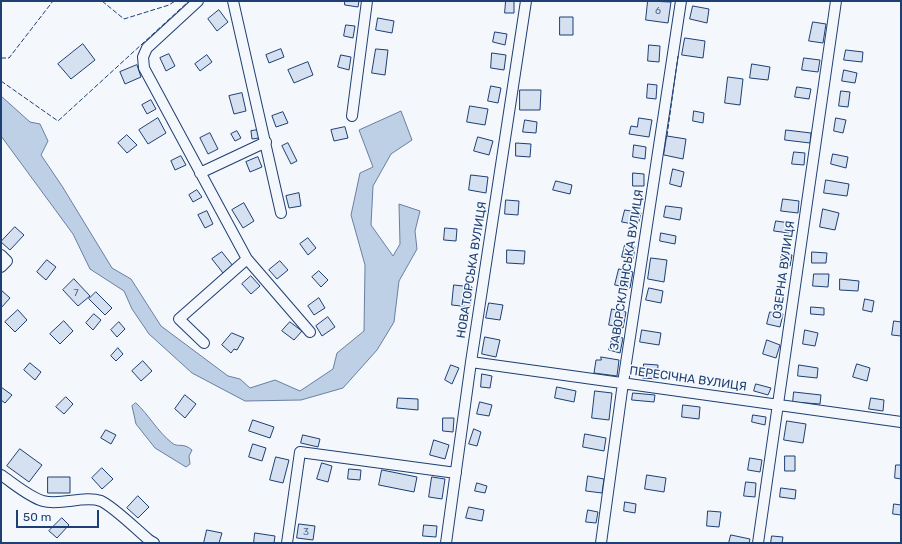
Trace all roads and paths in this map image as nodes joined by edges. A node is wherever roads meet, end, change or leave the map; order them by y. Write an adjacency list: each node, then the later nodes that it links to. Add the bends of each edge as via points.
1 (198, 1): 9 (street, via 148,48 143,57 144,68)
2 (233, 1): 8 (street)
3 (367, 1): 7 (street)
4 (526, 1): 16 (street, НОВАТОРСЬКА ВУЛИЦЯ)
5 (681, 1): 17 (street, ЗАВОРСКЛЯНСЬКА ВУЛИЦЯ)
6 (836, 1): 18 (street, ОЗЕРНА ВУЛИЦЯ)
7 (352, 116)
8 (266, 142): 9 (street); 10 (street)
9 (200, 173): 12 (street)
10 (281, 213)
11 (1, 255): 13 (street, via 7,261)
12 (247, 258): 14 (street); 15 (street, via 180,319)
13 (1, 267)
14 (310, 332)
15 (204, 343)
16 (471, 362): 17 (street, ПЕРЕСІЧНА ВУЛИЦЯ); 20 (street, НОВАТОРСЬКА ВУЛИЦЯ)
17 (623, 383): 18 (street, ПЕРЕСІЧНА ВУЛИЦЯ); 25 (street, ЗАВОРСКЛЯНСЬКА ВУЛИЦЯ)
18 (778, 404): 19 (street, ПЕРЕСІЧНА ВУЛИЦЯ); 26 (street, ОЗЕРНА ВУЛИЦЯ)
19 (901, 422)
20 (456, 473): 23 (street, via 300,452); 24 (street, НОВАТОРСЬКА ВУЛИЦЯ)
21 (1, 475): 22 (street, via 43,501 100,501)
22 (154, 543)
23 (287, 543)
24 (446, 543)
25 (601, 543)
26 (758, 543)

